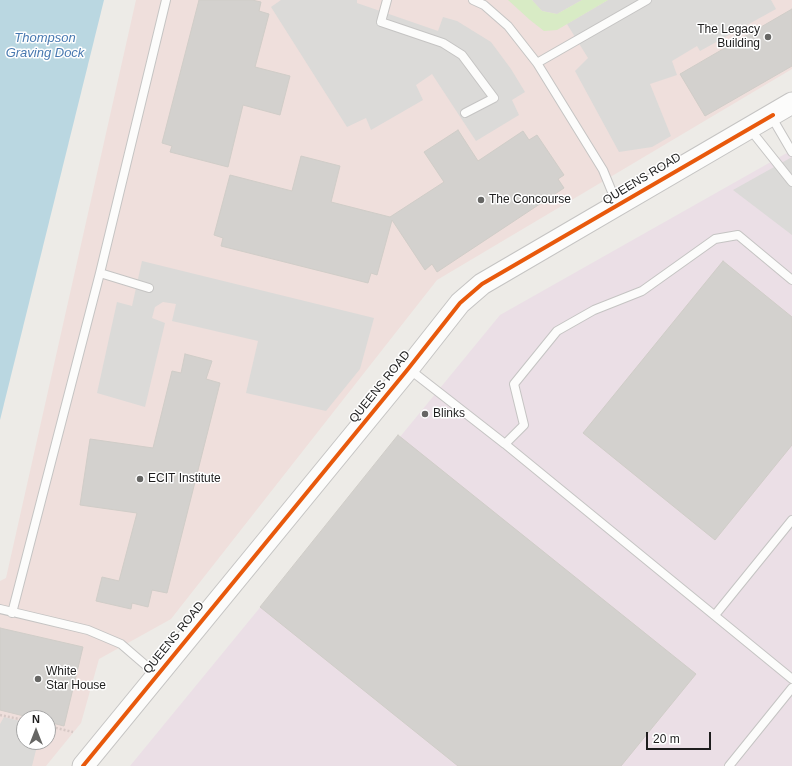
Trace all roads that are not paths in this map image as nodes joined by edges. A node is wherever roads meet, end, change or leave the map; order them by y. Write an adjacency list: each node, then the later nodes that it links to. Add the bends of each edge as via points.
1 (166, 0): 13 (lane)
2 (387, 0): 7 (lane, via 381,22 443,43 462,55 494,98)
3 (473, 0): 5 (lane, via 484,5 508,26)
4 (647, 0): 5 (lane)
5 (537, 63): 12 (lane, via 603,170)
6 (792, 103): 8 (street, QUEENS ROAD)
7 (465, 113)
8 (771, 116): 9 (street, QUEENS ROAD); 10 (lane)
9 (749, 127): 11 (lane, via 778,162); 12 (street, QUEENS ROAD)
10 (792, 152)
11 (791, 183)
12 (618, 205): 16 (street, QUEENS ROAD, via 482,284 460,303)
13 (100, 273): 15 (lane); 20 (lane)
14 (792, 280): 17 (lane, via 738,235 715,239 642,291 594,310 557,331 514,384 524,424)
15 (149, 288)
16 (408, 368): 17 (lane); 22 (street, QUEENS ROAD)
17 (505, 444): 21 (lane)
18 (792, 520): 21 (lane)
19 (0, 609): 20 (lane)
20 (12, 612): 22 (lane, via 88,630 121,644)
21 (715, 615): 23 (lane)
22 (157, 675): 25 (street, QUEENS ROAD)
23 (792, 679)
24 (792, 688): 26 (lane)
25 (83, 766)
26 (729, 766)

